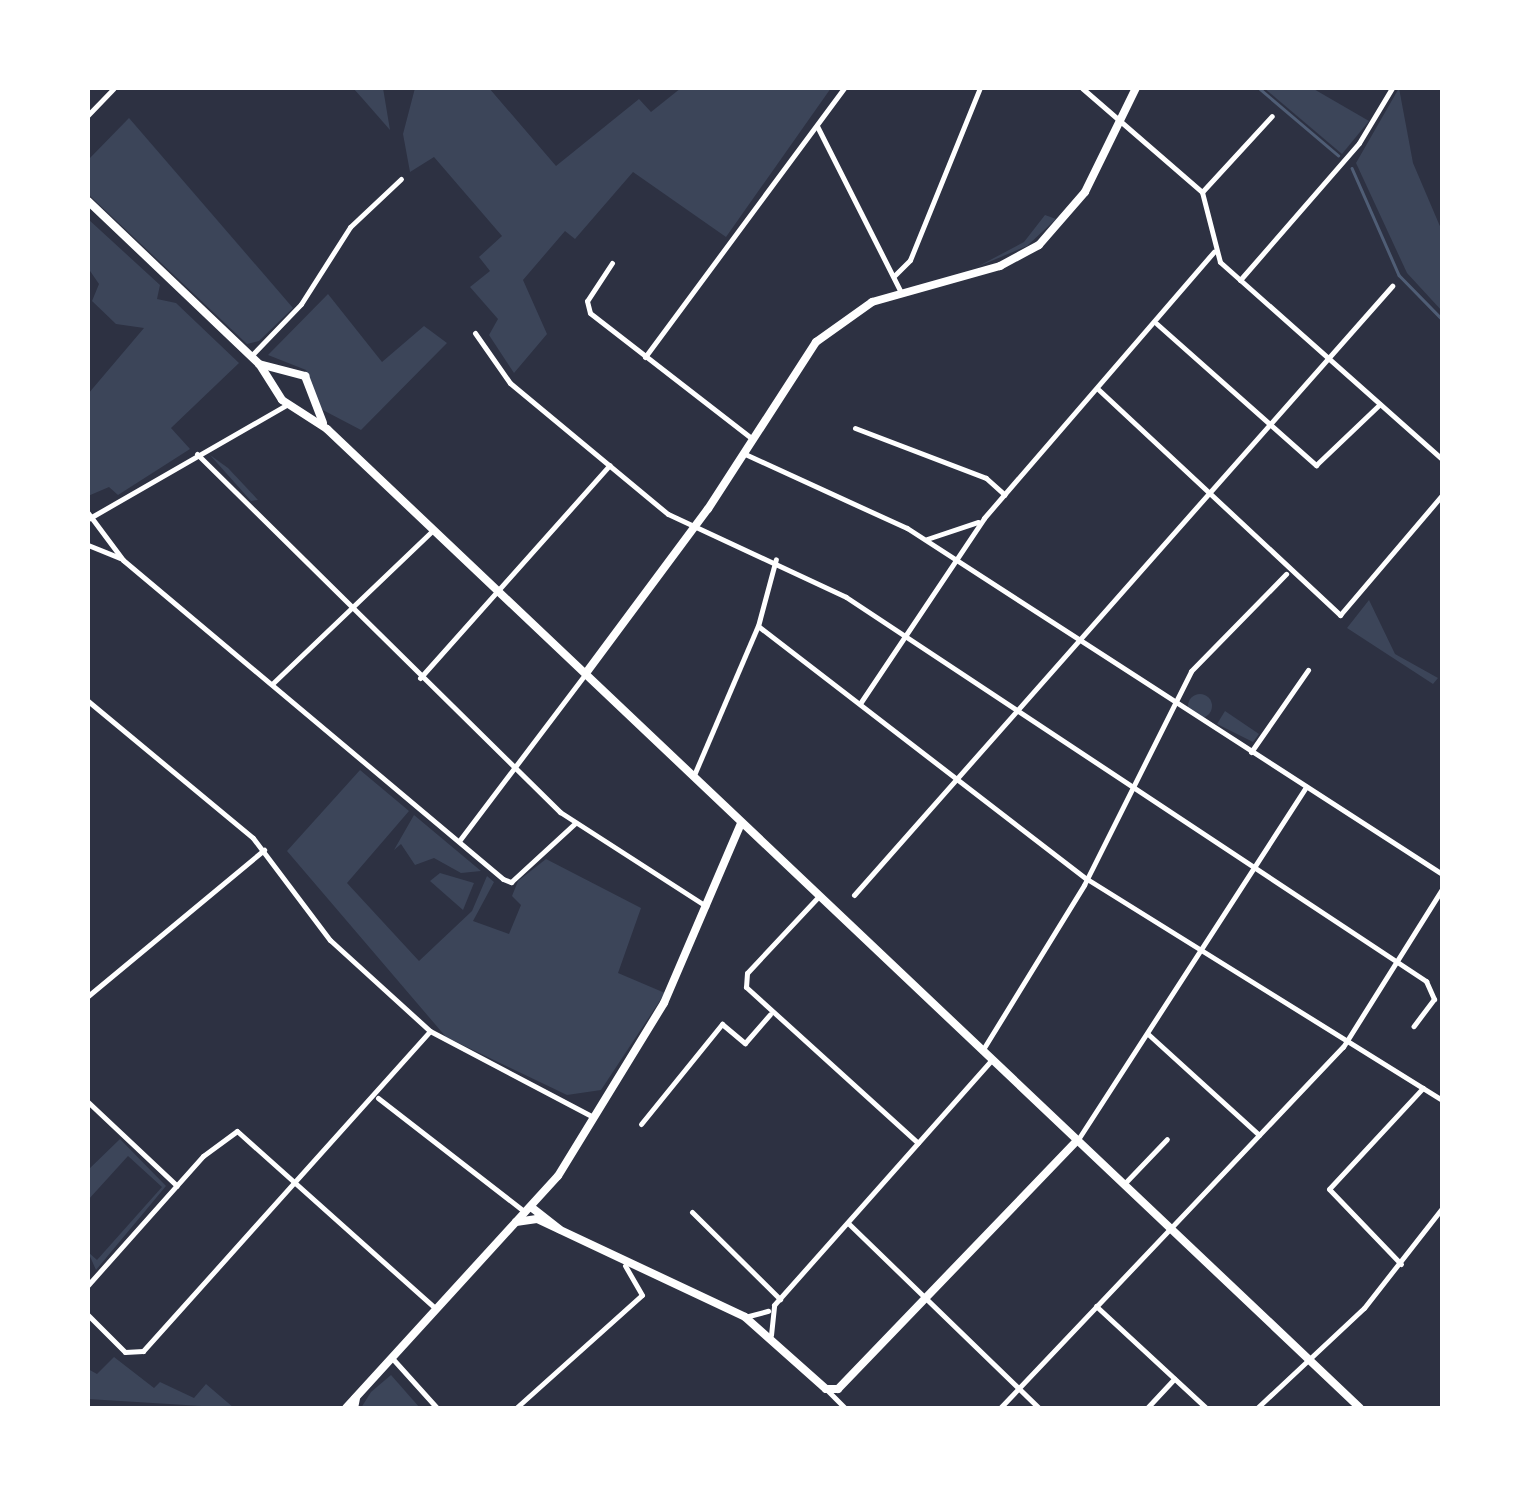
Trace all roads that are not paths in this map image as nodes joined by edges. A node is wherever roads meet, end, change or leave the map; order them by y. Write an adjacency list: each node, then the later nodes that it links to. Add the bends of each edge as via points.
1 (114, 88): 7 (street)
2 (844, 88): 10 (street)
3 (980, 88): 16 (street, via 910,260)
4 (1082, 88): 9 (street)
5 (1136, 88): 9 (street)
6 (1392, 88): 17 (street, via 1359,143)
7 (88, 115)
8 (1272, 116): 12 (street)
9 (1125, 118): 12 (street); 19 (street, via 1078,202 1039,245 1000,266)
10 (817, 126): 16 (street); 23 (street)
11 (401, 179): 22 (street, via 350,226 302,304)
12 (1202, 192): 14 (street)
13 (88, 201): 22 (street)
14 (1215, 255): 17 (street); 20 (street)
15 (612, 263): 23 (street, via 588,310)
16 (894, 275): 19 (street)
17 (1240, 280): 24 (street)
18 (1392, 286): 24 (street)
19 (901, 292): 36 (street, via 816,342)
20 (1157, 324): 27 (street); 33 (street)
21 (475, 332): 40 (street, via 510,383)
22 (251, 356): 25 (street)
23 (645, 357): 36 (street)
24 (1328, 358): 31 (street); 33 (street)
25 (259, 364): 26 (street); 28 (street)
26 (289, 372): 28 (street); 29 (street, via 306,376)
27 (1099, 390): 41 (street); 42 (street)
28 (277, 391): 30 (street); 32 (street)
29 (310, 392): 30 (street); 35 (street)
30 (291, 404): 32 (street); 35 (street)
31 (1380, 404): 33 (street, via 1321,466); 39 (street)
32 (271, 407): 38 (street)
33 (1270, 424): 41 (street)
34 (855, 428): 42 (street, via 986,478)
35 (329, 431): 49 (street)
36 (750, 437): 37 (street)
37 (742, 452): 48 (street); 50 (street)
38 (197, 454): 44 (street); 57 (street)
39 (1442, 459)
40 (610, 465): 48 (street); 56 (street)
41 (1214, 492): 55 (street, via 1285,562); 60 (street)
42 (1005, 495): 46 (street)
43 (1442, 495): 55 (street, via 1344,615)
44 (106, 510): 45 (street); 47 (street)
45 (90, 516): 47 (street)
46 (984, 518): 50 (street); 52 (street)
47 (102, 524): 53 (street)
48 (697, 526): 54 (street); 62 (street)
49 (433, 530): 56 (street); 57 (street)
50 (923, 538): 52 (street)
51 (88, 545): 53 (street)
52 (954, 559): 59 (street); 60 (street)
53 (124, 560): 64 (street)
54 (776, 560): 58 (street); 59 (street)
55 (1286, 574): 67 (street, via 1197,662)
56 (500, 594): 62 (street); 63 (street)
57 (352, 610): 63 (street); 64 (street)
58 (758, 626): 66 (street); 71 (street)
59 (904, 635): 66 (street); 68 (street)
60 (1080, 642): 67 (street); 68 (street)
61 (1308, 670): 69 (street)
62 (586, 674): 70 (street); 71 (street)
63 (420, 678): 70 (street)
64 (272, 684): 77 (street)
65 (88, 701): 78 (street)
66 (861, 702): 72 (street)
67 (1172, 703): 69 (street); 73 (street)
68 (1018, 710): 72 (street); 73 (street)
69 (1251, 752): 74 (street)
70 (513, 770): 76 (street); 77 (street)
71 (693, 778): 75 (street)
72 (958, 779): 81 (street); 84 (street)
73 (1133, 785): 79 (street); 81 (street)
74 (1306, 786): 79 (street); 80 (street)
75 (741, 823): 83 (street); 85 (street)
76 (574, 824): 77 (street, via 511,882); 85 (street)
77 (459, 841)
78 (264, 850): 88 (street); 91 (street, via 330,940)
79 (1255, 867): 86 (street); 87 (street)
80 (1442, 874)
81 (1087, 880): 86 (street); 94 (street)
82 (1442, 889): 87 (street)
83 (818, 896): 89 (street, via 748,974 748,989); 94 (street)
84 (854, 896)
85 (706, 906): 100 (street, via 664,1003)
86 (1201, 951): 92 (street); 93 (street)
87 (1397, 962): 90 (street, via 1434,991); 93 (street)
88 (88, 996)
89 (770, 1014): 101 (street, via 745,1043 722,1024); 105 (street)
90 (1414, 1026)
91 (430, 1031): 97 (street); 100 (street)
92 (1148, 1034): 102 (street); 104 (street)
93 (1348, 1040): 96 (street); 102 (street)
94 (982, 1050): 95 (street)
95 (992, 1060): 104 (street); 105 (street)
96 (1424, 1088): 98 (street); 117 (street, via 1329,1189)
97 (377, 1098): 106 (street); 110 (street)
98 (1442, 1100)
99 (88, 1102): 108 (street)
100 (593, 1116): 109 (street)
101 (641, 1124)
102 (1259, 1134): 116 (street)
103 (1167, 1140): 107 (street)
104 (1076, 1142): 107 (street); 121 (street)
105 (918, 1144): 115 (street)
106 (294, 1180): 108 (street, via 237,1132); 123 (street); 125 (street, via 139,1354 124,1352)
107 (1122, 1185): 116 (street)
108 (177, 1186): 119 (street)
109 (548, 1188): 110 (street); 113 (street)
110 (531, 1207): 113 (street); 114 (street)
111 (1442, 1208): 117 (street)
112 (692, 1212): 120 (street)
113 (545, 1218): 114 (street); 118 (street)
114 (516, 1222): 123 (street)
115 (848, 1223): 120 (street); 121 (street)
116 (1170, 1230): 122 (street); 129 (street)
117 (1401, 1264): 129 (street)
118 (625, 1266): 126 (street); 135 (street, via 642,1295)
119 (88, 1285)
120 (780, 1298): 124 (street)
121 (926, 1300): 131 (street, via 846,1386); 132 (street)
122 (1096, 1306): 130 (street); 132 (street)
123 (436, 1309): 128 (street)
124 (770, 1310): 126 (street); 127 (street)
125 (88, 1314)
126 (746, 1317): 127 (street)
127 (771, 1335): 131 (street)
128 (392, 1358): 133 (street); 134 (street)
129 (1309, 1361): 141 (street); 142 (street)
130 (1174, 1380): 139 (street); 140 (street)
131 (826, 1389): 136 (street)
132 (1018, 1389): 137 (street); 138 (street)
133 (352, 1405)
134 (436, 1408)
135 (516, 1408)
136 (846, 1408)
137 (1000, 1408)
138 (1039, 1408)
139 (1147, 1408)
140 (1206, 1408)
141 (1257, 1408)
142 (1360, 1408)

